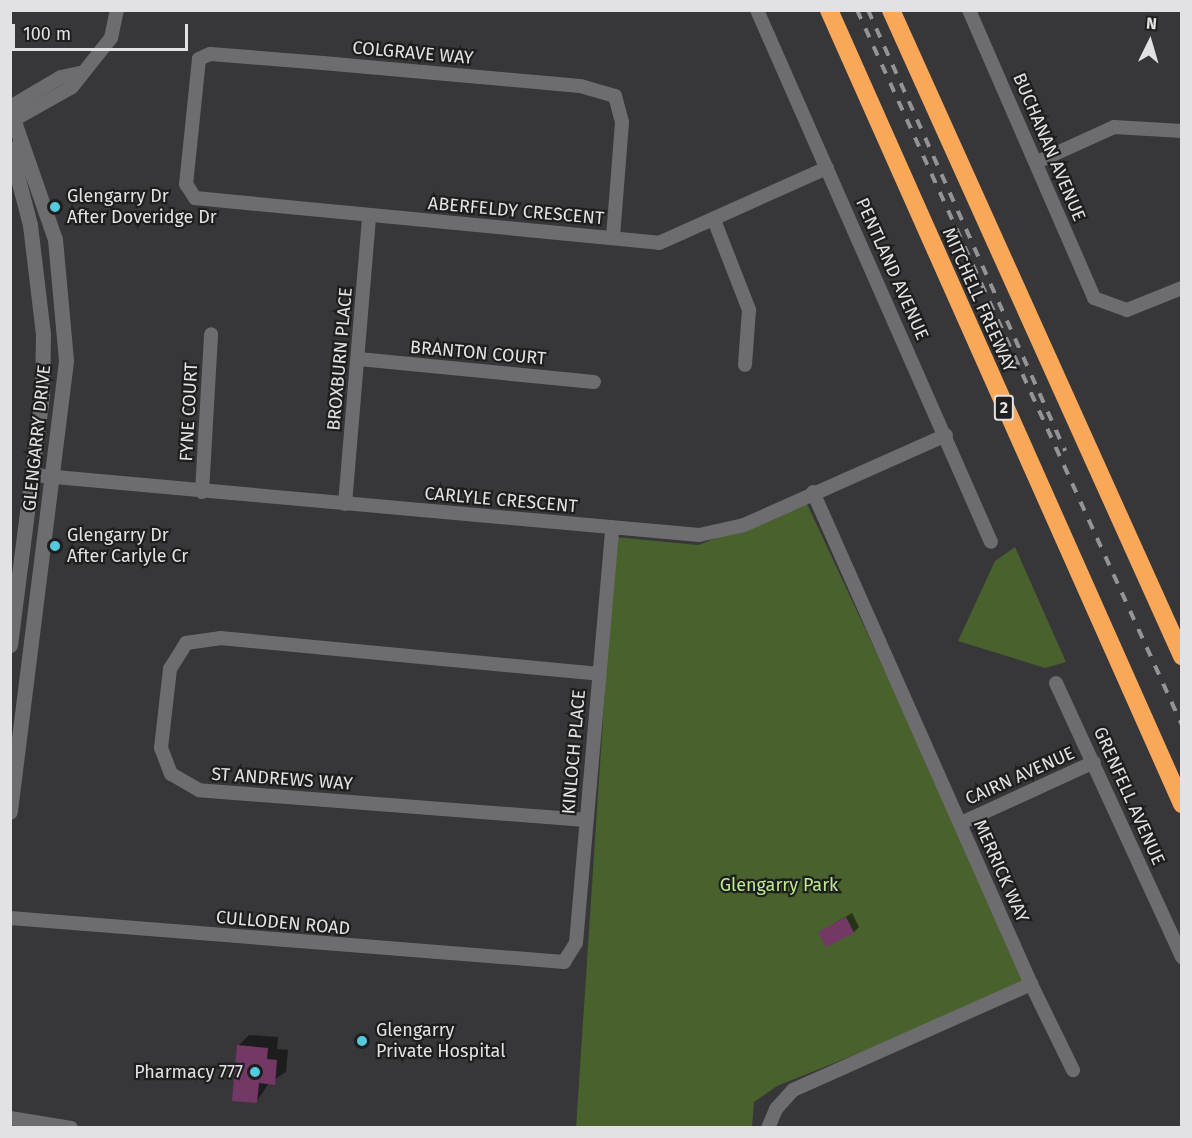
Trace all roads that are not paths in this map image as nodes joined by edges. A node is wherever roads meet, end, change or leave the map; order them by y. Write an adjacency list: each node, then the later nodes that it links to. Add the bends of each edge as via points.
1 (117, 10): 6 (street, via 111,38 72,87)
2 (757, 10): 10 (street, PENTLAND AVENUE)
3 (829, 10): 34 (highway, MITCHELL FREEWAY / 2)
4 (891, 10): 30 (highway, MITCHELL FREEWAY)
5 (969, 10): 9 (street, BUCHANAN AVENUE)
6 (12, 115): 22 (main road, GLENGARRY DRIVE, via 54,234 62,286 66,361)
7 (1182, 131): 9 (street, via 1114,127)
8 (10, 148): 21 (main road, GLENGARRY DRIVE, via 30,225 41,303 42,395)
9 (1037, 162): 15 (street, BUCHANAN AVENUE, via 1094,298 1127,310)
10 (827, 168): 13 (street, ABERFELDY CRESCENT); 20 (street, PENTLAND AVENUE)
11 (188, 192): 12 (street, ABERFELDY CRESCENT, via 195,198); 14 (street, COLGRAVE WAY, via 199,59 210,54 580,86 615,96 622,122)
12 (369, 217): 14 (street, ABERFELDY CRESCENT); 17 (street, BROXBURN PLACE)
13 (714, 220): 14 (street, ABERFELDY CRESCENT, via 659,243); 18 (street, via 750,310)
14 (613, 237)
15 (1182, 288)
16 (212, 334): 23 (street, FYNE COURT)
17 (359, 359): 19 (street, BRANTON COURT); 25 (street, BROXBURN PLACE)
18 (745, 365)
19 (594, 382)
20 (946, 435): 24 (street, CARLYLE CRESCENT); 27 (street, PENTLAND AVENUE)
21 (33, 475): 22 (street, CARLYLE CRESCENT); 28 (main road, GLENGARRY DRIVE)
22 (53, 478): 23 (street, CARLYLE CRESCENT); 35 (main road, GLENGARRY DRIVE)
23 (202, 492): 25 (street, CARLYLE CRESCENT)
24 (813, 492): 26 (street, CARLYLE CRESCENT, via 744,525 699,535); 37 (street, MERRICK WAY)
25 (345, 504): 26 (street, CARLYLE CRESCENT)
26 (612, 528): 31 (street, KINLOCH PLACE)
27 (991, 542)
28 (13, 599): 29 (main road, GLENGARRY DRIVE)
29 (10, 645)
30 (1182, 656)
31 (599, 674): 36 (street, KINLOCH PLACE); 36 (street, ST ANDREWS WAY, via 220,638 186,644 170,669 161,748 171,774 199,790)
32 (1056, 683): 33 (street, GRENFELL AVENUE)
33 (1094, 762): 37 (street, CAIRN AVENUE); 39 (street, GRENFELL AVENUE)
34 (1182, 804)
35 (10, 812)
36 (586, 820): 40 (street, KINLOCH PLACE, via 575,949 564,962)
37 (961, 823): 41 (street, MERRICK WAY)
38 (10, 918): 40 (street, CULLODEN ROAD)
39 (1182, 957)
40 (553, 964)
41 (1031, 984): 42 (street, MERRICK WAY); 46 (street, via 799,1087 776,1108)
42 (1073, 1070)
43 (10, 1118): 44 (street)
44 (44, 1127): 45 (street)
45 (71, 1128)
46 (768, 1128)

